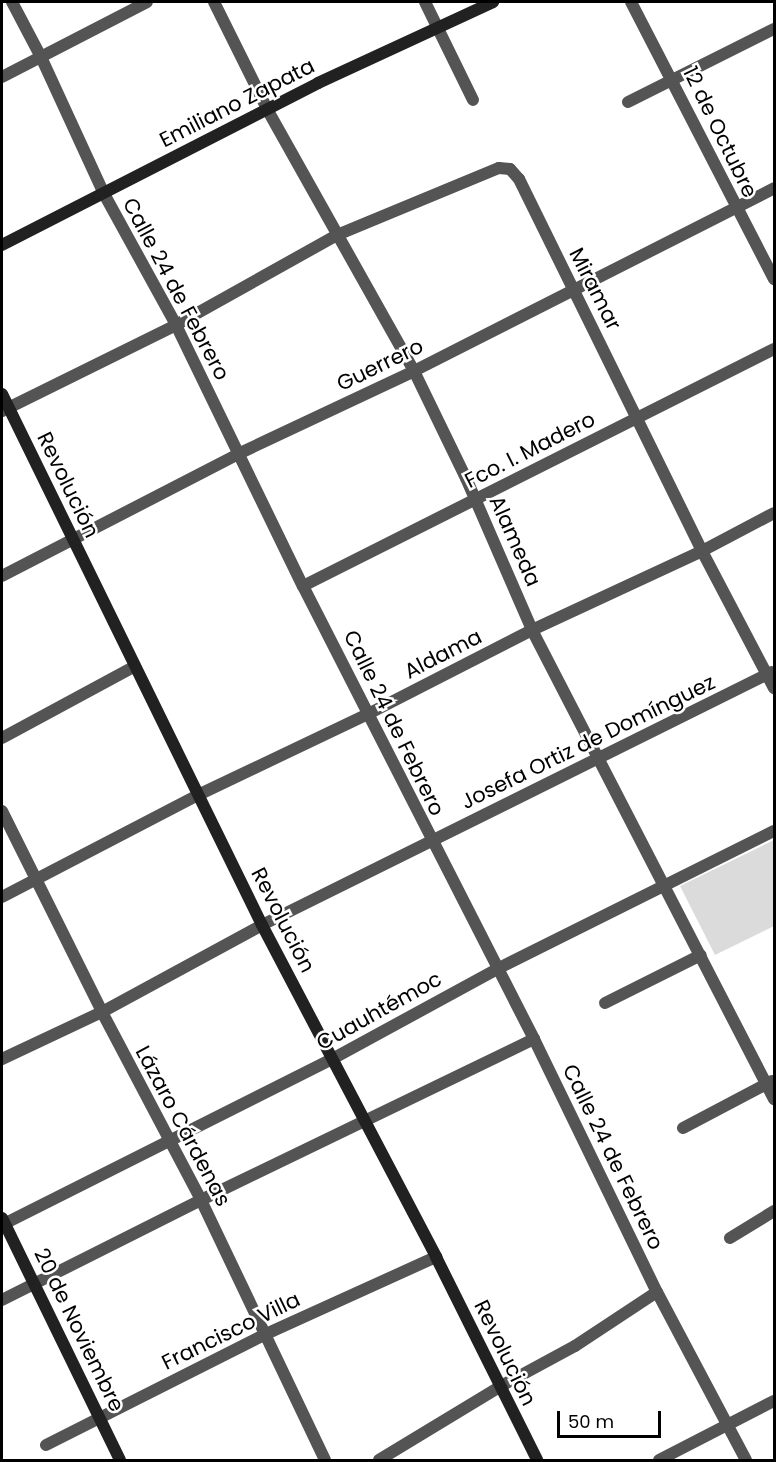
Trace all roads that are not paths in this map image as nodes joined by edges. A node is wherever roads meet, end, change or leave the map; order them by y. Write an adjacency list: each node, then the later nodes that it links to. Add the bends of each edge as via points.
1 (12, 2): 9 (street, Calle 24 de Febrero)
2 (147, 2): 9 (street)
3 (214, 2): 14 (street, Alameda)
4 (425, 2): 7 (street)
5 (493, 2): 7 (street, Emiliano Zapata)
6 (631, 2): 11 (street, 12 de Octubre)
7 (438, 28): 12 (street); 14 (street, Emiliano Zapata)
8 (774, 30): 11 (street)
9 (41, 57): 10 (street); 16 (street, Calle 24 de Febrero)
10 (2, 77)
11 (673, 81): 13 (street); 17 (street, 12 de Octubre)
12 (473, 100)
13 (628, 102)
14 (267, 109): 16 (street, Emiliano Zapata); 18 (street, Alameda)
15 (774, 188): 17 (street, Guerrero)
16 (103, 192): 19 (street, Emiliano Zapata); 22 (street, Calle 24 de Febrero)
17 (736, 207): 20 (street, 12 de Octubre); 21 (street, Guerrero)
18 (337, 235): 21 (street, Miramar, via 504,167 519,179); 22 (street); 24 (street, Alameda)
19 (2, 245)
20 (774, 279)
21 (573, 288): 24 (street, Guerrero); 27 (street, Miramar)
22 (176, 325): 26 (street); 28 (street, Calle 24 de Febrero)
23 (774, 349): 27 (street, Fco. I. Madero)
24 (414, 371): 28 (street, Guerrero); 29 (street, Alameda)
25 (2, 394): 26 (street, Revolución)
26 (5, 409): 31 (street, Revolución)
27 (638, 417): 29 (street, Fco. I. Madero); 32 (street, Miramar)
28 (238, 454): 31 (street, Guerrero); 34 (street, Calle 24 de Febrero)
29 (475, 501): 34 (street, Fco. I. Madero); 35 (street, Alameda)
30 (774, 513): 32 (street, Aldama)
31 (73, 538): 33 (street, Guerrero); 36 (street, Revolución)
32 (702, 551): 35 (street, Aldama); 37 (street, Miramar)
33 (2, 576)
34 (303, 586): 39 (street, Calle 24 de Febrero)
35 (532, 630): 39 (street, Aldama); 41 (street, Alameda)
36 (135, 666): 40 (street); 42 (street, Revolución)
37 (771, 672): 38 (street, Miramar); 41 (street, Josefa Ortiz de Domínguez)
38 (774, 688)
39 (368, 714): 42 (street, Aldama); 45 (street, Calle 24 de Febrero)
40 (2, 738)
41 (599, 756): 45 (street, Josefa Ortiz de Domínguez); 47 (street, Alameda)
42 (198, 795): 46 (street, Aldama); 49 (street, Revolución)
43 (2, 812): 46 (street, Lázaro Cárdenas)
44 (774, 831): 47 (street, Cuauhtémoc)
45 (431, 841): 49 (street, Josefa Ortiz de Domínguez); 51 (street, Calle 24 de Febrero)
46 (34, 879): 48 (street, Aldama); 53 (street, Lázaro Cárdenas)
47 (666, 885): 50 (street, Alameda); 51 (street, Cuauhtémoc)
48 (2, 897)
49 (262, 925): 53 (street, Josefa Ortiz de Domínguez); 55 (street, Revolución)
50 (701, 956): 52 (street); 57 (street, Alameda)
51 (497, 969): 54 (street, Calle 24 de Febrero); 55 (street, Cuauhtémoc)
52 (606, 1003)
53 (102, 1012): 56 (street, Josefa Ortiz de Domínguez); 61 (street, Lázaro Cárdenas)
54 (534, 1039): 59 (street); 68 (street, Calle 24 de Febrero)
55 (334, 1058): 59 (street, Revolución); 61 (street, Cuauhtémoc)
56 (2, 1059)
57 (771, 1082): 58 (street, Alameda); 60 (street)
58 (774, 1098)
59 (364, 1120): 62 (street); 66 (street, Revolución)
60 (683, 1128)
61 (170, 1141): 62 (street, Lázaro Cárdenas); 64 (street, Cuauhtémoc)
62 (201, 1200): 67 (street); 70 (street, Lázaro Cárdenas)
63 (774, 1211): 65 (street)
64 (3, 1222): 67 (street, 20 de Noviembre)
65 (730, 1238)
66 (436, 1257): 70 (street, Francisco Villa); 71 (street, Revolución)
67 (35, 1284): 69 (street); 73 (street, 20 de Noviembre)
68 (657, 1292): 71 (street, via 574,1346); 74 (street, Calle 24 de Febrero)
69 (2, 1300)
70 (266, 1334): 73 (street, Francisco Villa); 77 (street, Lázaro Cárdenas)
71 (501, 1386): 78 (street); 79 (street, Revolución)
72 (774, 1401): 74 (street)
73 (101, 1419): 75 (street, Francisco Villa); 76 (street, 20 de Noviembre)
74 (729, 1425): 80 (street); 81 (street, Calle 24 de Febrero)
75 (46, 1445)
76 (120, 1461)
77 (325, 1461)
78 (379, 1461)
79 (537, 1461)
80 (659, 1461)
81 (746, 1461)

